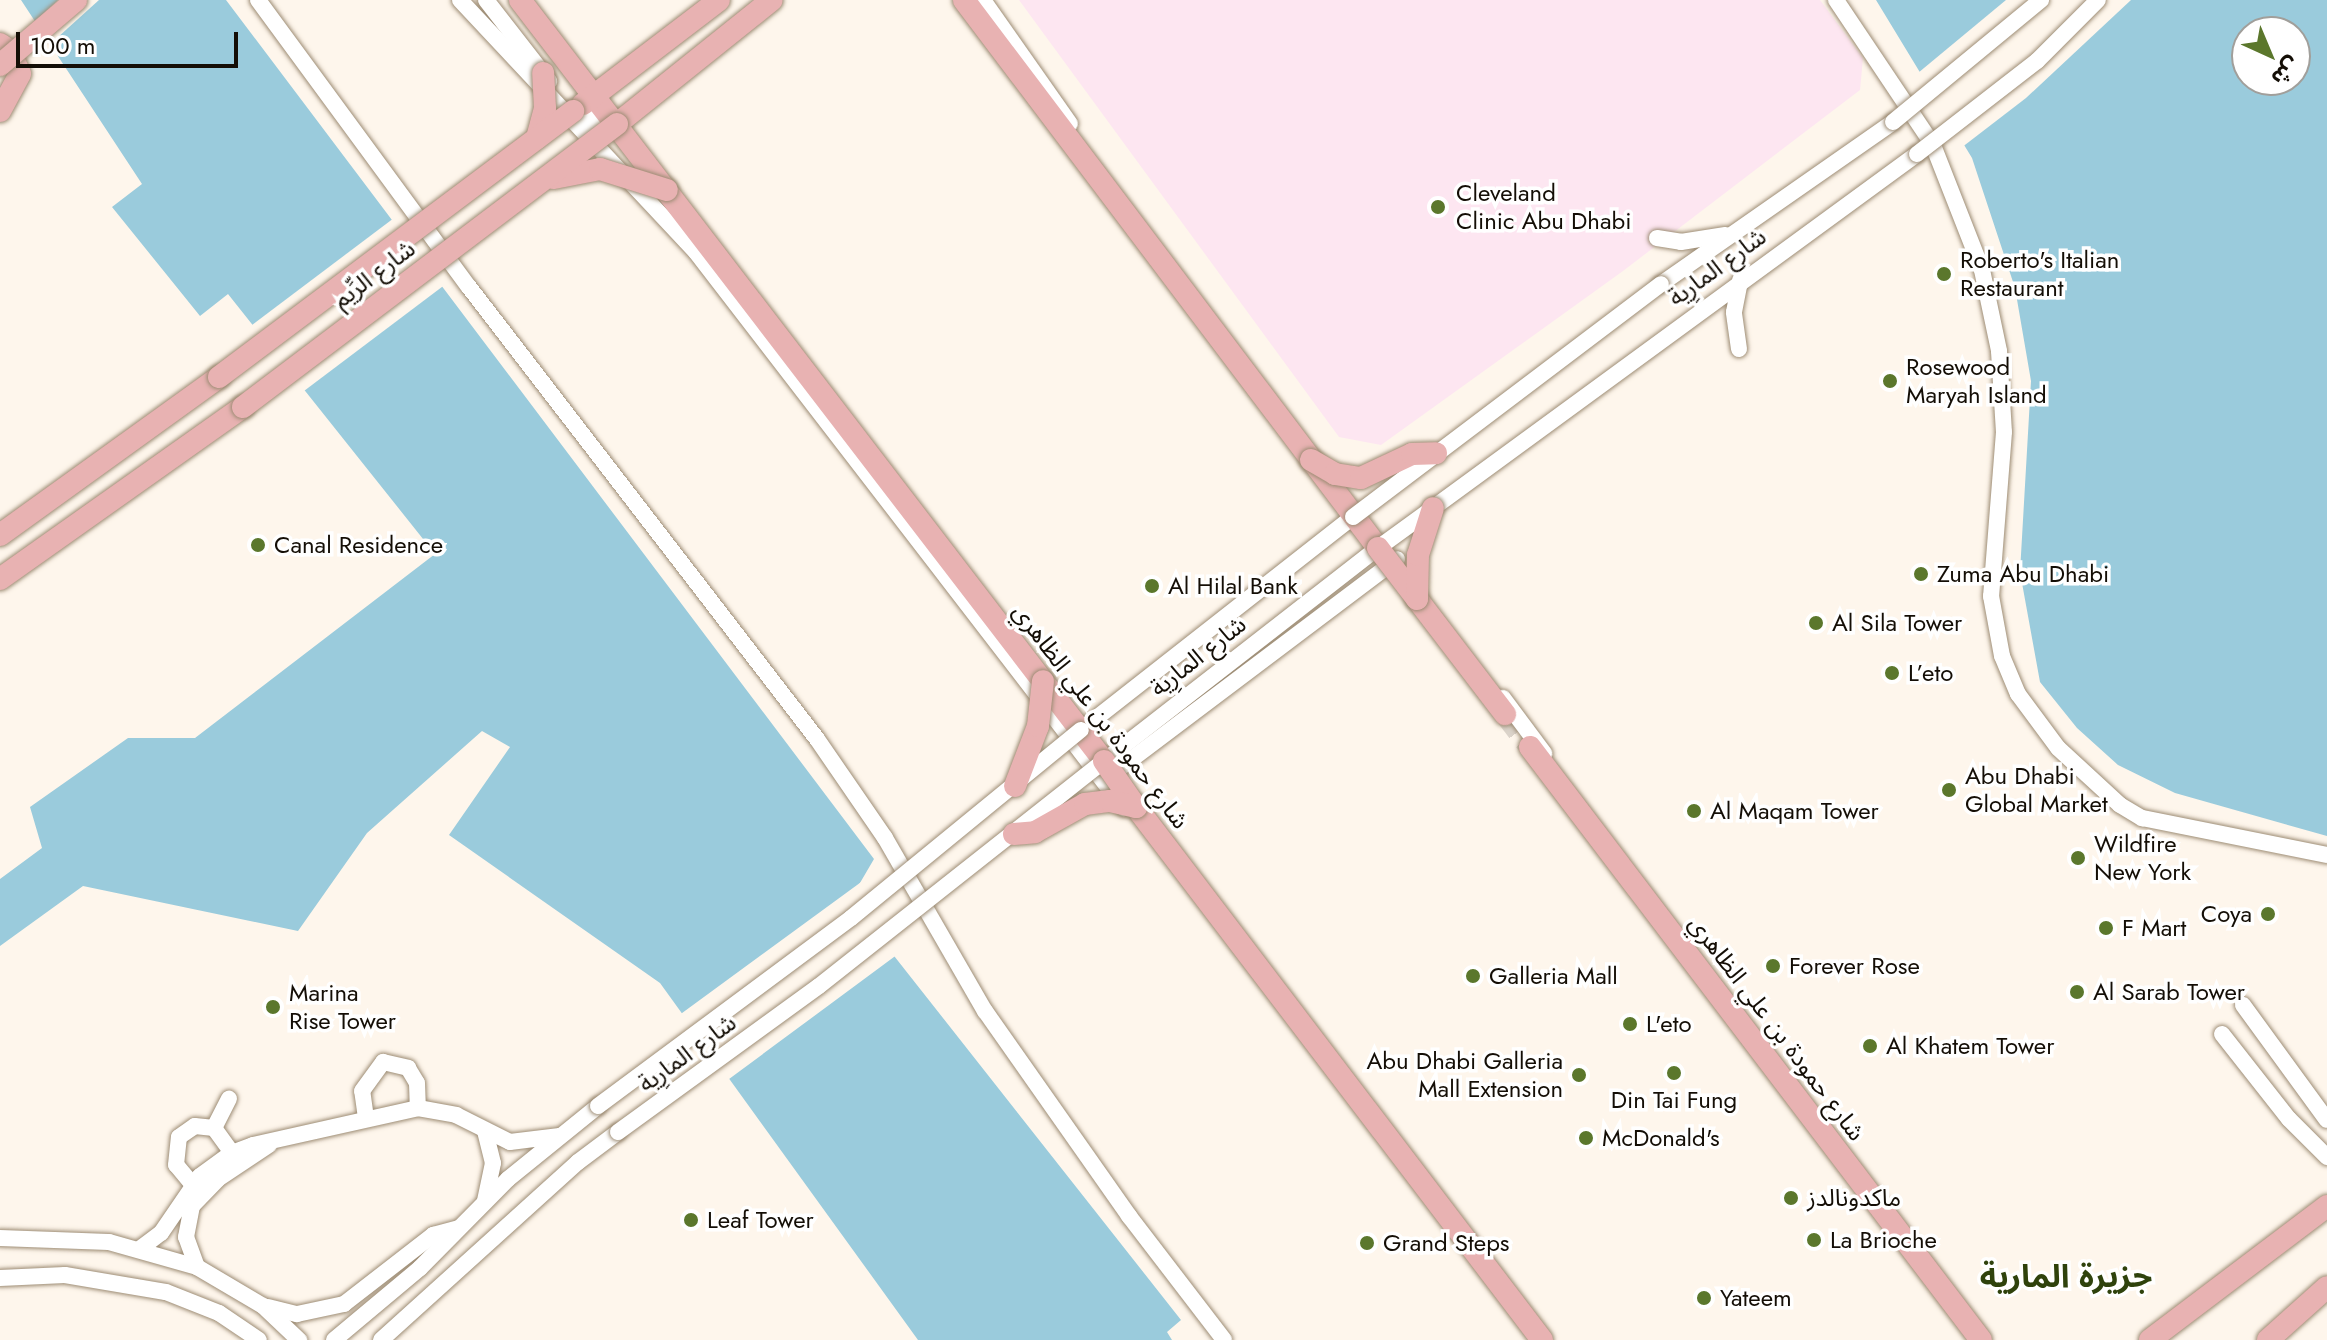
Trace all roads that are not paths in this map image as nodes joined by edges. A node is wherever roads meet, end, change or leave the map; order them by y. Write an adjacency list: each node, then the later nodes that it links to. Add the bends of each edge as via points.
1 (76, 0): 14 (main road, bridge)
2 (258, 0): 73 (street, via 469,287 817,739 885,838 993,1023)
3 (460, 0): 39 (street, via 696,252)
4 (486, 0): 15 (street)
5 (520, 0): 16 (main road, شارع حمودة بن علي الظاهري)
6 (719, 0): 16 (main road, شارع الرِّيم)
7 (772, 0): 19 (main road, شارع الرِّيم)
8 (964, 0): 28 (main road)
9 (983, 0): 32 (street)
10 (1836, 0): 43 (street, via 1933,145 1982,270 1999,351 2004,432 1991,596 2002,656 2018,694 2058,748 2142,818)
11 (2041, 0): 23 (street, شارع المارِية, bridge, via 1929,95)
12 (2098, 0): 25 (street, شارع المارِية, bridge, via 2037,61 1971,114)
13 (0, 44): 17 (main road, via 9,50 20,74)
14 (0, 65)
15 (543, 73): 18 (street); 20 (main road, bridge, via 545,108)
16 (594, 96): 18 (main road, شارع الرِّيم); 19 (main road, شارع حمودة بن علي الظاهري)
17 (0, 111)
18 (573, 111): 19 (street); 20 (main road, شارع الرِّيم, bridge)
19 (617, 124): 21 (main road, شارع الرِّيم, bridge); 22 (main road, شارع حمودة بن علي الظاهري)
20 (537, 138): 31 (main road, شارع الرِّيم, bridge)
21 (534, 185): 22 (main road, bridge, via 600,169); 33 (main road, شارع الرِّيم, bridge, via 243,407)
22 (667, 190): 35 (main road, شارع حمودة بن علي الظاهري)
23 (1734, 233): 24 (street, via 1694,241); 27 (street, شارع المارِية, bridge)
24 (1657, 238)
25 (1740, 280): 26 (street, via 1734,312); 29 (street, شارع المارِية)
26 (1739, 349)
27 (1436, 453): 28 (main road, bridge, via 1412,454 1361,478 1335,474); 30 (street, شارع المارِية, bridge)
28 (1311, 460): 30 (main road, bridge)
29 (1433, 508): 32 (street, شارع المارِية, bridge); 34 (main road, bridge, via 1418,555)
30 (1353, 517): 32 (main road); 37 (street, شارع المارِية)
31 (0, 535)
32 (1388, 553): 34 (main road, bridge); 39 (street, شارع المارِية); 76 (street)
33 (0, 579)
34 (1417, 599): 36 (main road)
35 (1043, 681): 37 (main road, شارع حمودة بن علي الظاهري); 40 (main road, bridge, via 1035,736)
36 (1505, 714)
37 (1081, 730): 39 (main road, شارع حمودة بن علي الظاهري); 40 (street, شارع المارِية, bridge)
38 (1530, 747): 76 (main road, شارع حمودة بن علي الظاهري)
39 (1103, 771): 41 (main road, شارع حمودة بن علي الظاهري, bridge); 42 (street, شارع المارِية, bridge); 74 (street)
40 (1015, 786): 52 (street, شارع المارِية, bridge, via 851,918)
41 (1136, 807): 42 (main road, bridge, via 1110,801 1085,804 1035,832); 75 (main road, شارع حمودة بن علي الظاهري)
42 (1014, 834): 67 (street, شارع المارِية, bridge, via 819,986 578,1162)
43 (2327, 855)
44 (2243, 1005): 49 (street)
45 (2222, 1034): 55 (street, via 2289,1119)
46 (229, 1099): 50 (street)
47 (418, 1108): 48 (street); 48 (street, via 417,1083 408,1068 383,1062 362,1091); 51 (street, via 456,1115)
48 (366, 1118): 53 (street)
49 (2327, 1120)
50 (214, 1128): 54 (street); 56 (street, via 195,1126 174,1146 176,1165)
51 (485, 1131): 52 (street, via 510,1142); 57 (street, via 493,1163)
52 (558, 1136): 57 (street, شارع المارِية)
53 (270, 1144): 54 (street); 56 (street)
54 (232, 1153): 56 (street)
55 (2327, 1157)
56 (201, 1188): 61 (street); 62 (street, via 186,1226)
57 (485, 1201): 59 (street, شارع المارِية)
58 (2327, 1206): 77 (main road)
59 (459, 1228): 66 (street, via 433,1235 344,1304 297,1314); 70 (street, شارع المارِية)
60 (0, 1239): 61 (street, via 57,1236)
61 (141, 1248): 62 (street)
62 (197, 1267): 66 (street)
63 (0, 1269): 64 (street)
64 (8, 1278): 68 (street, via 102,1279 166,1292 219,1313)
65 (2327, 1287): 78 (main road)
66 (263, 1306): 69 (street)
67 (410, 1314): 71 (street, شارع المارِية); 72 (street)
68 (259, 1340)
69 (299, 1340)
70 (334, 1340)
71 (381, 1340)
72 (403, 1340)
73 (1224, 1340)
74 (1529, 1340)
75 (1542, 1340)
76 (1983, 1340)
77 (2150, 1340)
78 (2268, 1340)

